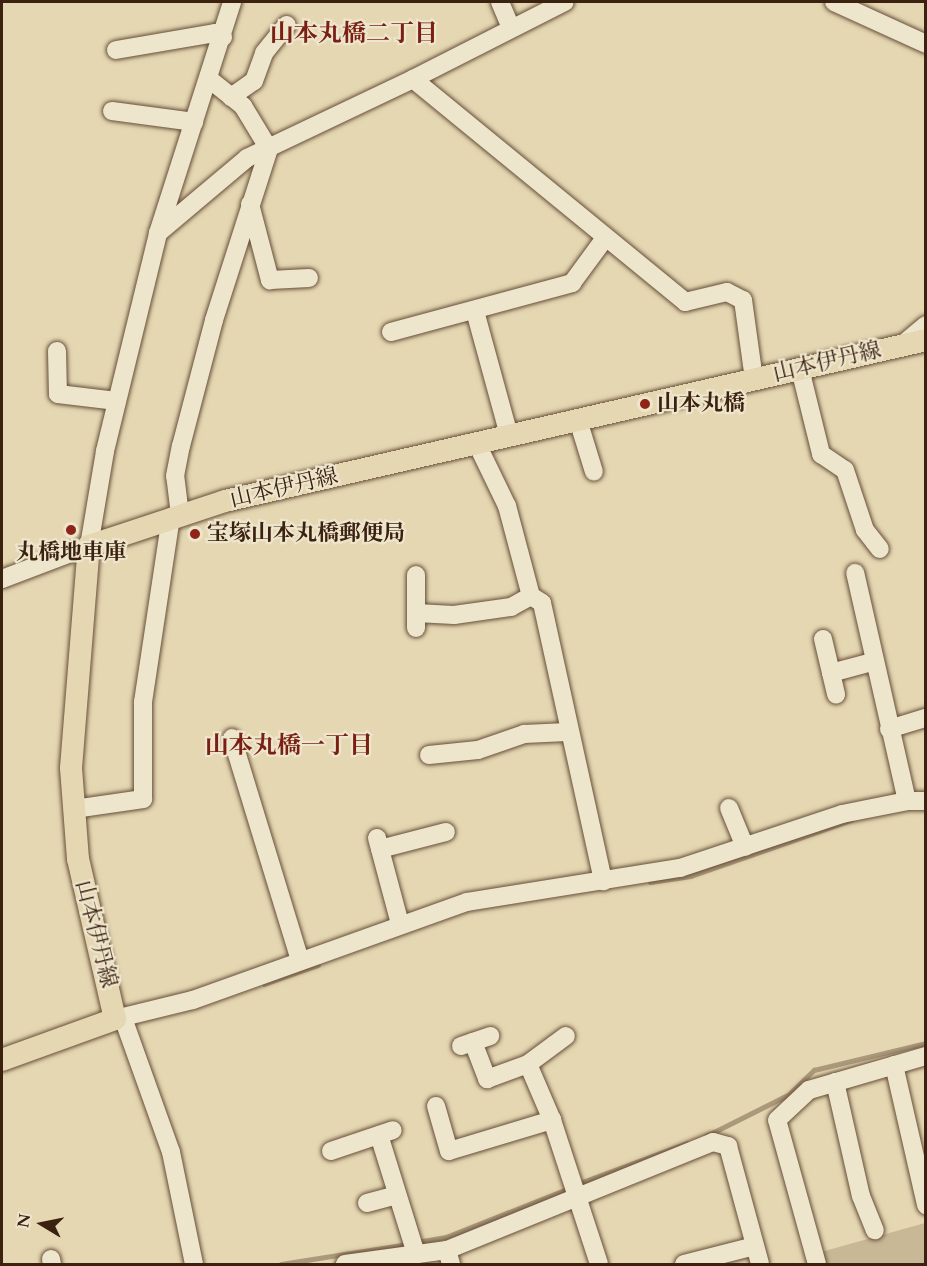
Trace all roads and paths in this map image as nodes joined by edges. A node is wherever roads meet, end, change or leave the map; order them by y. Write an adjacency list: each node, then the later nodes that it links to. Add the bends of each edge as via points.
1 (232, 2): 8 (street)
2 (500, 2): 7 (street)
3 (565, 2): 7 (street)
4 (834, 2): 5 (street)
5 (866, 10): 9 (street)
6 (287, 25): 13 (street, via 264,53 254,81)
7 (510, 26): 12 (street)
8 (223, 37): 10 (street, via 215,33); 11 (street)
9 (926, 44)
10 (116, 50)
11 (209, 79): 13 (street); 15 (street)
12 (413, 79): 16 (street); 19 (street)
13 (231, 97): 16 (street)
14 (112, 111): 15 (street)
15 (194, 122): 18 (street)
16 (269, 149): 17 (street); 18 (street, via 247,158)
17 (250, 202): 20 (street, via 270,280); 34 (street, via 181,446 175,476)
18 (158, 233): 29 (street)
19 (605, 238): 21 (street, via 572,283); 28 (street, via 685,302 728,292 743,300)
20 (309, 278)
21 (475, 311): 23 (street); 31 (street)
22 (926, 326): 25 (street)
23 (391, 332)
24 (926, 340): 25 (main road, 山本伊丹線)
25 (901, 346): 27 (main road, 山本伊丹線)
26 (57, 351): 29 (street, via 58,394)
27 (800, 369): 28 (main road, 山本伊丹線); 36 (street, via 821,454 845,470 865,530)
28 (754, 379): 30 (main road, 山本伊丹線)
29 (117, 401): 35 (street)
30 (578, 420): 31 (main road, 山本伊丹線); 33 (street)
31 (509, 435): 32 (main road, 山本伊丹線)
32 (476, 442): 34 (main road, 山本伊丹線); 40 (street, via 507,506)
33 (594, 472)
34 (176, 516): 35 (main road, 山本伊丹線); 52 (street, via 143,702 143,799)
35 (89, 546): 39 (street); 52 (main road, 山本伊丹線, via 71,768)
36 (880, 549)
37 (855, 573): 42 (street, via 871,623)
38 (416, 575): 40 (street, via 416,620 511,607)
39 (2, 579)
40 (531, 596): 47 (street, via 542,603)
41 (823, 639): 43 (street)
42 (872, 662): 43 (street); 46 (street)
43 (831, 673): 44 (street)
44 (836, 694)
45 (926, 718): 46 (street)
46 (890, 729): 50 (street)
47 (567, 732): 49 (street, via 524,735 478,750); 55 (street)
48 (232, 738): 57 (street)
49 (429, 755)
50 (916, 801): 54 (street, via 862,808)
51 (729, 808): 54 (street)
52 (74, 809): 58 (main road, 山本伊丹線, via 78,859)
53 (440, 837): 56 (street, via 379,844)
54 (745, 847): 55 (street, via 680,868)
55 (603, 881): 56 (street, via 476,900)
56 (399, 924): 57 (street)
57 (300, 961): 58 (street)
58 (119, 1018): 62 (main road, 山本伊丹線); 77 (street, via 171,1152)
59 (566, 1036): 63 (street)
60 (475, 1041): 63 (street, via 488,1079)
61 (926, 1056): 64 (street)
62 (2, 1060)
63 (528, 1064): 67 (street)
64 (894, 1065): 65 (street); 72 (street)
65 (835, 1082): 73 (street, via 855,1174); 82 (street, via 809,1090 777,1120)
66 (436, 1106): 67 (street, via 443,1153)
67 (552, 1120): 69 (street)
68 (331, 1150): 70 (street, via 386,1132)
69 (580, 1194): 74 (street, via 713,1142 728,1146); 76 (street); 79 (street)
70 (397, 1195): 71 (street); 75 (street)
71 (367, 1203)
72 (926, 1205)
73 (875, 1230)
74 (755, 1246): 80 (street); 81 (street)
75 (416, 1254): 76 (street); 78 (street)
76 (449, 1257)
77 (194, 1264)
78 (345, 1264)
79 (600, 1264)
80 (684, 1264)
81 (760, 1264)
82 (818, 1264)

